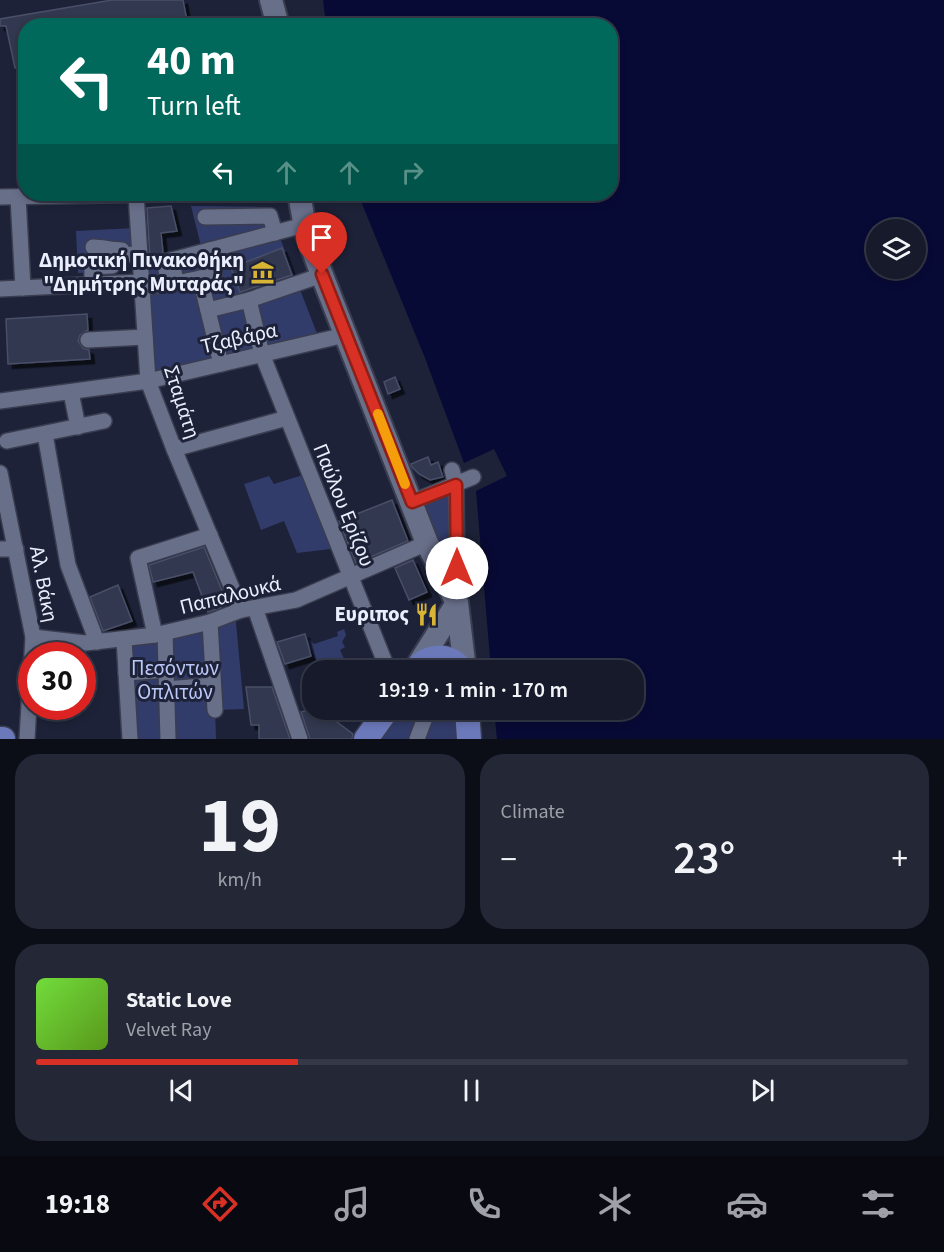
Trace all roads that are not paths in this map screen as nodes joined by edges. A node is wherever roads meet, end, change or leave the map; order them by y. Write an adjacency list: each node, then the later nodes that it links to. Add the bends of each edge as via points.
1 (271, 0): 2 (street)
2 (276, 18)
3 (18, 196): 4 (street)
4 (0, 197)
5 (18, 201): 19 (street)
6 (136, 201): 12 (street, Σταμάτη)
7 (300, 201): 9 (street)
8 (205, 217): 10 (street, via 270,216)
9 (304, 225): 10 (street); 15 (street)
10 (275, 233): 11 (street)
11 (209, 250): 13 (street); 16 (street, via 215,275)
12 (140, 251): 14 (street, via 111,255 112,266); 14 (street, via 92,249); 18 (street, Σταμάτη)
13 (172, 260): 16 (street, via 176,283); 18 (street, via 165,261 168,284)
14 (92, 267): 17 (street)
15 (322, 274): 21 (street); 25 (street)
16 (200, 278): 22 (street)
17 (92, 284): 18 (street); 19 (street)
18 (142, 285): 23 (street, Σταμάτη)
19 (23, 288): 20 (street)
20 (0, 289)
21 (249, 300): 22 (street); 26 (street, Παύλου Ερίζου)
22 (208, 310): 27 (street)
23 (145, 337): 24 (street); 28 (street, Σταμάτη)
24 (88, 340)
25 (352, 344): 26 (street, Τζαβάρα); 41 (street)
26 (262, 354): 27 (street, Τζαβάρα); 31 (street, Παύλου Ερίζου)
27 (221, 364): 28 (street, Τζαβάρα)
28 (148, 381): 29 (street, Τζαβάρα); 36 (street, Σταμάτη)
29 (71, 392): 30 (street, Τζαβάρα); 33 (street)
30 (0, 401)
31 (287, 418): 36 (street); 46 (street, Παύλου Ερίζου)
32 (104, 421): 33 (street)
33 (78, 427): 34 (street)
34 (45, 434): 35 (street); 53 (street, via 68,565)
35 (7, 441)
36 (174, 449): 42 (street, Σταμάτη)
37 (452, 470): 40 (street)
38 (0, 473): 45 (street, Αλ. Βάκη)
39 (473, 477): 40 (street)
40 (456, 485): 41 (street); 47 (street)
41 (412, 502): 43 (street)
42 (210, 535): 48 (street, Σταμάτη); 50 (street, via 138,558)
43 (427, 543): 46 (street, Παπαλουκά); 47 (street)
44 (0, 549): 45 (street)
45 (16, 549): 51 (street, Αλ. Βάκη)
46 (350, 575): 48 (street, Παπαλουκά, via 296,600); 54 (street, Παύλου Ερίζου)
47 (457, 603): 55 (street); 58 (street)
48 (248, 609): 49 (street, Παπαλουκά); 71 (street, Σταμάτη)
49 (210, 622): 50 (street, Παπαλουκά); 61 (street)
50 (160, 634): 52 (street, Παπαλουκά); 59 (street)
51 (33, 637): 53 (street, Παπαλουκά); 68 (street, Αλ. Βάκη)
52 (124, 639): 53 (street, Παπαλουκά); 60 (street)
53 (97, 642)
54 (384, 660)
55 (422, 660)
56 (428, 660): 57 (main road)
57 (449, 660)
58 (462, 660)
59 (166, 670): 60 (street); 62 (street)
60 (126, 673): 69 (street)
61 (213, 685): 62 (street); 63 (street)
62 (167, 688): 70 (street)
63 (215, 710)
64 (380, 720): 72 (main road)
65 (424, 720): 67 (street)
66 (468, 720): 73 (main road)
67 (418, 734)
68 (27, 739)
69 (130, 739)
70 (168, 739)
71 (300, 739)
72 (366, 739)
73 (469, 739)

